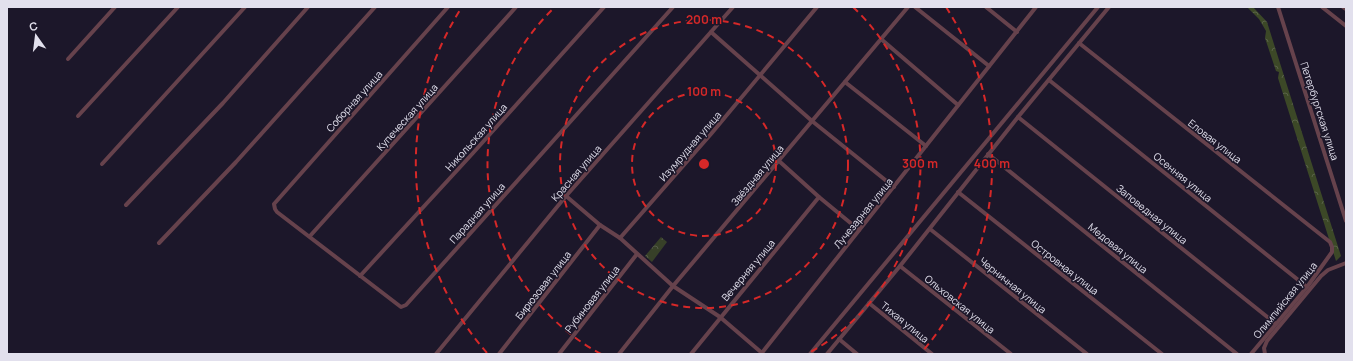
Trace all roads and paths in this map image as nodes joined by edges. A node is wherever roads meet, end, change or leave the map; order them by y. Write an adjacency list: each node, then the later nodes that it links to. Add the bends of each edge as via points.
1 (115, 7): 27 (street)
2 (178, 7): 33 (street)
3 (245, 7): 39 (street)
4 (308, 7): 44 (street, via 223,103)
5 (375, 7): 52 (street, via 236,162)
6 (448, 7): 45 (street, Соборная улица)
7 (516, 7): 50 (street, Купеческая улица)
8 (604, 7): 57 (street, Никольская улица)
9 (673, 7): 57 (street, Парадная улица, via 406,305 400,306)
10 (733, 7): 23 (street, Красная улица)
11 (817, 7): 29 (street, Изумрудная улица)
12 (908, 7): 25 (street, Звёздная улица)
13 (915, 7): 28 (street)
14 (986, 7): 24 (street)
15 (1036, 7): 24 (street, Лучезарная улица)
16 (1098, 7): 70 (street)
17 (1109, 7): 26 (street)
18 (1278, 7): 46 (street, Петербургская улица)
19 (1322, 7): 22 (street)
20 (1343, 7): 21 (street)
21 (1346, 10)
22 (1346, 26)
23 (710, 32): 29 (street); 42 (street, Красная улица)
24 (1016, 32): 28 (street, Лучезарная улица)
25 (880, 39): 31 (street, Звёздная улица); 32 (street)
26 (1079, 44): 30 (street); 54 (street, Еловая улица, via 1326,239 1332,247)
27 (68, 59)
28 (989, 66): 32 (street, Лучезарная улица)
29 (760, 76): 35 (street); 51 (street, Изумрудная улица)
30 (1049, 80): 34 (street); 59 (street, Осенняя улица)
31 (845, 82): 35 (street, Звёздная улица); 36 (street)
32 (958, 106): 36 (street, Лучезарная улица)
33 (78, 116)
34 (1018, 117): 37 (street); 62 (street, Заповедная улица)
35 (812, 121): 38 (street, Звёздная улица); 40 (street)
36 (926, 146): 40 (street, Лучезарная улица)
37 (988, 154): 41 (street); 77 (street, Медовая улица)
38 (779, 161): 43 (street); 58 (street, Звёздная улица)
39 (102, 164)
40 (894, 187): 49 (street, Лучезарная улица)
41 (958, 192): 48 (street); 76 (street, Островная улица)
42 (566, 196): 47 (street); 65 (street, Красная улица)
43 (819, 198): 49 (street); 61 (street, Вечерняя улица)
44 (126, 205)
45 (274, 206): 50 (street, Парадная улица, via 277,212)
46 (1346, 221)
47 (600, 225): 51 (street); 66 (street, Бирюзовая улица)
48 (930, 229): 56 (street); 75 (street, Черничная улица)
49 (859, 230): 64 (street, Лучезарная улица)
50 (310, 236): 57 (street, Парадная улица)
51 (620, 238): 53 (street)
52 (159, 243)
53 (637, 254): 58 (street); 67 (street, Рубиновая улица)
54 (1329, 255): 59 (street, Олимпийская улица)
55 (1346, 263): 79 (street, Олимпийская улица, via 1320,276 1268,341 1264,348)
56 (900, 266): 60 (street); 74 (street, Ольховская улица)
57 (360, 276)
58 (673, 286): 61 (street); 68 (street, Звёздная улица)
59 (1307, 287): 62 (street, Олимпийская улица)
60 (869, 303): 63 (street); 73 (street, Тихая улица)
61 (720, 317): 64 (street); 69 (street, Вечерняя улица)
62 (1276, 324): 78 (street, Олимпийская улица)
63 (839, 339): 71 (street); 72 (street)
64 (762, 353)
65 (436, 354)
66 (499, 354)
67 (559, 354)
68 (619, 354)
69 (691, 354)
70 (810, 354)
71 (827, 354)
72 (857, 354)
73 (932, 354)
74 (1011, 354)
75 (1087, 354)
76 (1162, 354)
77 (1237, 354)
78 (1251, 354)
79 (1265, 354)

